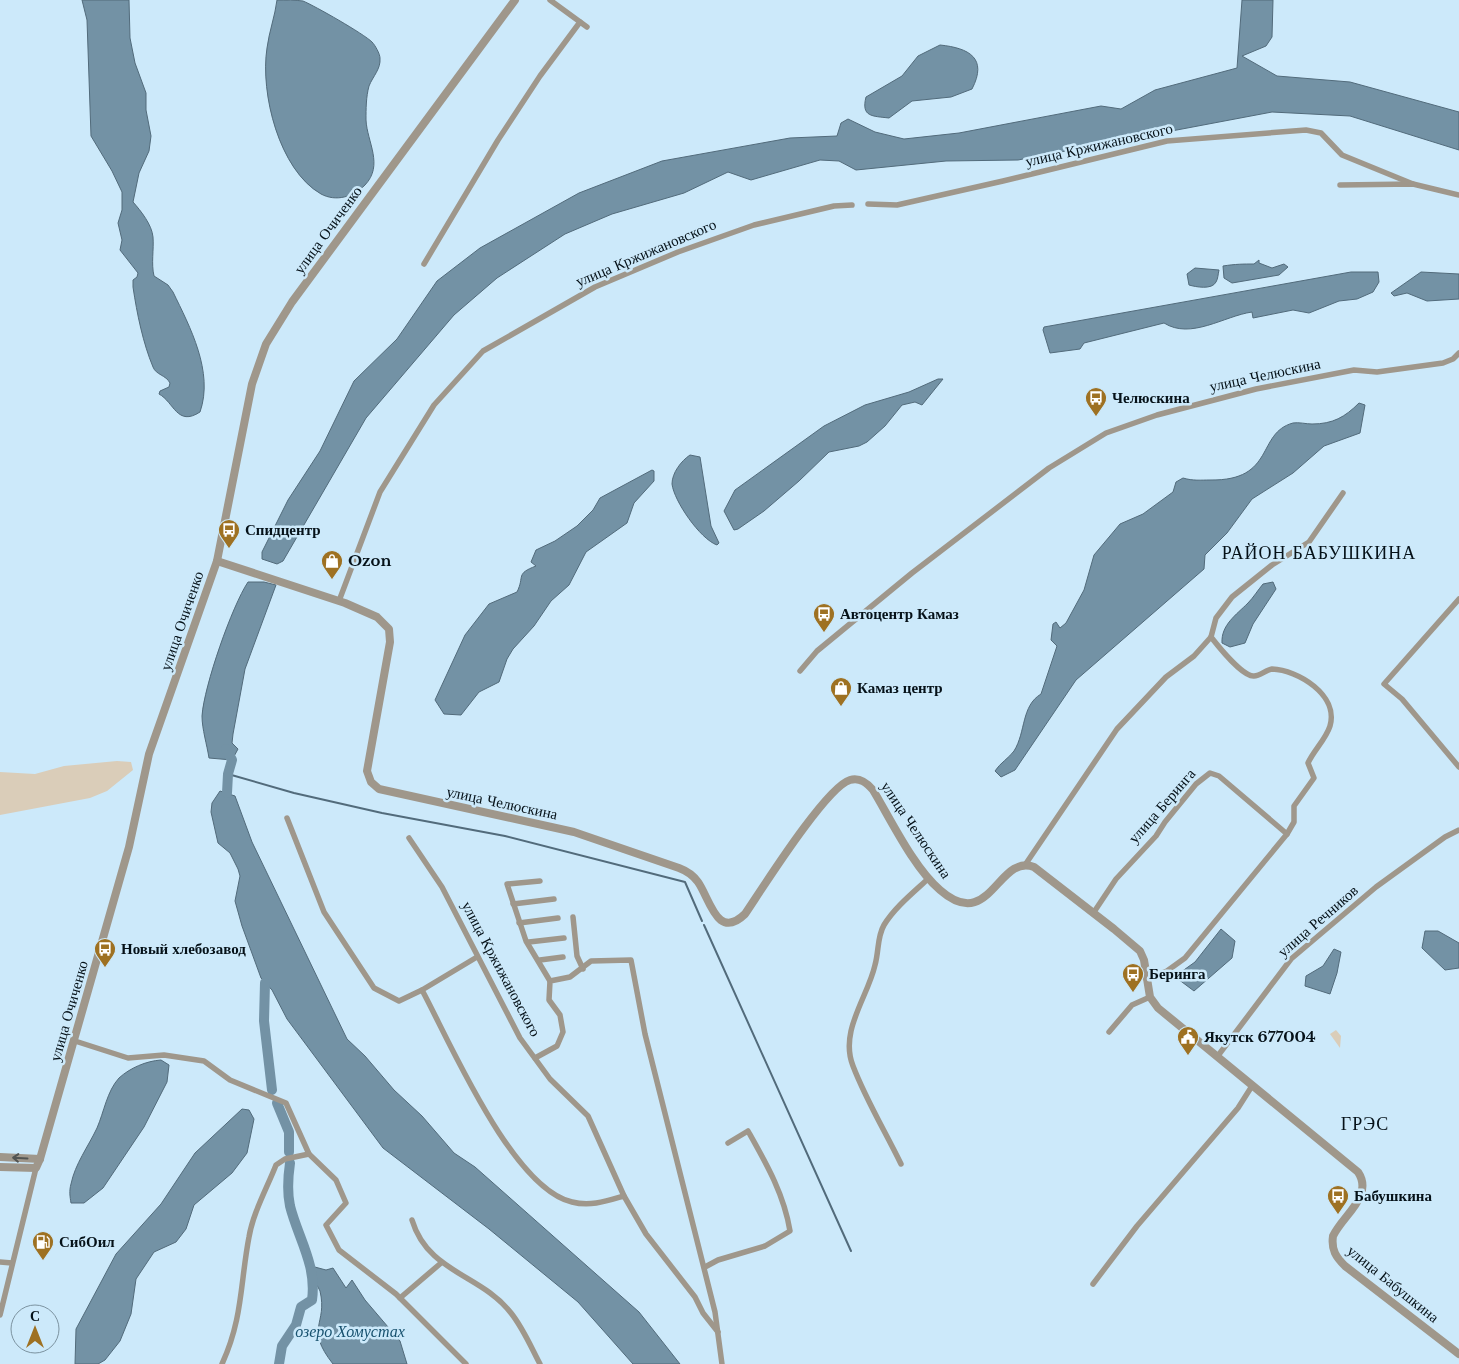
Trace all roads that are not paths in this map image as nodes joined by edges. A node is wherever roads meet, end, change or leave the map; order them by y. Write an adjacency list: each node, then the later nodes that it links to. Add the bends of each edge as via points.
1 (515, 0): 13 (street, улица Очиченко, via 292,302 266,344 252,384)
2 (550, 0): 3 (street)
3 (580, 22): 4 (street); 10 (street, via 498,140)
4 (587, 27)
5 (1412, 184): 6 (street, улица Кржижановского); 7 (street, улица Кржижановского); 8 (street, улица Кржижановского, via 1342,155 1321,133 1306,130 1167,141 897,205)
6 (1340, 185)
7 (1459, 195)
8 (868, 204)
9 (852, 205): 15 (street, улица Кржижановского, via 834,206 754,225 678,252 595,287 483,351 434,406 380,492)
10 (424, 264)
11 (1459, 353): 17 (street, улица Челюскина, via 1443,363 1377,372 1354,370 1248,391 1106,433 1049,468 912,573 817,651)
12 (1343, 493): 16 (street, улица Челюскина, via 1309,542 1272,564 1232,597 1216,618)
13 (217, 561): 15 (street); 43 (street, улица Очиченко, via 149,754 129,847)
14 (1459, 599): 18 (street, via 1384,684 1402,699)
15 (339, 600): 24 (street, улица Челюскина, via 377,617 389,629 390,642 367,771 370,782 379,789 574,832 679,868 694,876 713,912 726,923 737,921 745,914 817,810 843,783 853,779 873,790)
16 (1211, 637): 21 (street, via 1227,657 1249,675 1277,669 1303,679 1324,696 1331,709 1328,730 1308,763 1314,778 1294,806 1294,822); 23 (street, улица Челюскина, via 1194,656 1166,677 1116,729)
17 (800, 671)
18 (1459, 767)
19 (287, 818): 40 (street, via 324,912 374,988 399,1001)
20 (1459, 830): 44 (street, улица Речников, via 1376,888 1291,958)
21 (1286, 834): 28 (street, улица Беринга, via 1216,774 1210,774 1196,784 1156,836 1116,879); 38 (street, via 1185,958 1167,971)
22 (409, 838): 34 (street, улица Кржижановского, via 442,887)
23 (1025, 864): 24 (street, улица Челюскина, via 1010,871 978,901 953,898); 28 (street, via 1037,869)
24 (929, 878): 51 (street, via 886,922 880,933 876,964 850,1034 853,1066 870,1108 880,1119)
25 (540, 881): 27 (street, via 507,884)
26 (554, 899): 27 (street)
27 (513, 904): 31 (street)
28 (1094, 912): 38 (street, via 1140,951)
29 (558, 918): 31 (street)
30 (573, 918): 37 (street)
31 (519, 922): 33 (street)
32 (564, 938): 33 (street)
33 (529, 942): 36 (street)
34 (477, 957): 40 (street); 45 (street, улица Кржижановского, via 520,1038)
35 (563, 957): 36 (street)
36 (540, 960): 39 (street)
37 (583, 969): 39 (street, via 570,977); 59 (street, via 591,961 631,960 645,1034)
38 (1146, 979): 41 (street)
39 (550, 981): 45 (street, via 549,1000 560,1016 564,1032 557,1046)
40 (422, 990): 54 (street, via 499,1136 534,1177 550,1191 571,1202 595,1204)
41 (1150, 997): 42 (street, via 1132,1005); 44 (street, улица Бабушкина, via 1158,1008)
42 (1109, 1032)
43 (75, 1041): 48 (street, via 128,1058 164,1055 204,1060 230,1080 286,1103); 50 (street, улица Очиченко)
44 (1217, 1057): 46 (street, улица Бабушкина)
45 (535, 1058): 54 (street, улица Кржижановского, via 550,1079 588,1116)
46 (1252, 1086): 60 (street, via 1238,1108 1137,1226); 64 (street, улица Бабушкина, via 1361,1176 1363,1192 1333,1236 1332,1244 1338,1259)
47 (728, 1143): 59 (street, via 748,1131 787,1209 790,1231 765,1246)
48 (309, 1154): 61 (street, via 336,1180 346,1203 326,1225 340,1250); 65 (street, via 285,1159 276,1165 249,1235 241,1304 231,1344)
49 (0, 1157): 50 (street, one-way to 49)
50 (40, 1160): 53 (street, улица Очиченко)
51 (900, 1164)
52 (0, 1167): 53 (street)
53 (36, 1168): 57 (street, улица Очиченко)
54 (624, 1196): 63 (street, улица Кржижановского, via 654,1247)
55 (412, 1220): 58 (street, via 416,1234)
56 (0, 1262): 57 (street)
57 (12, 1263): 62 (street, улица Очиченко)
58 (441, 1263): 61 (street); 67 (street, via 478,1283 511,1312)
59 (705, 1267): 63 (street)
60 (1093, 1284)
61 (400, 1298): 66 (street)
62 (0, 1315)
63 (720, 1334): 68 (street)
64 (1459, 1354)
65 (222, 1364)
66 (466, 1364)
67 (540, 1364)
68 (722, 1364)

